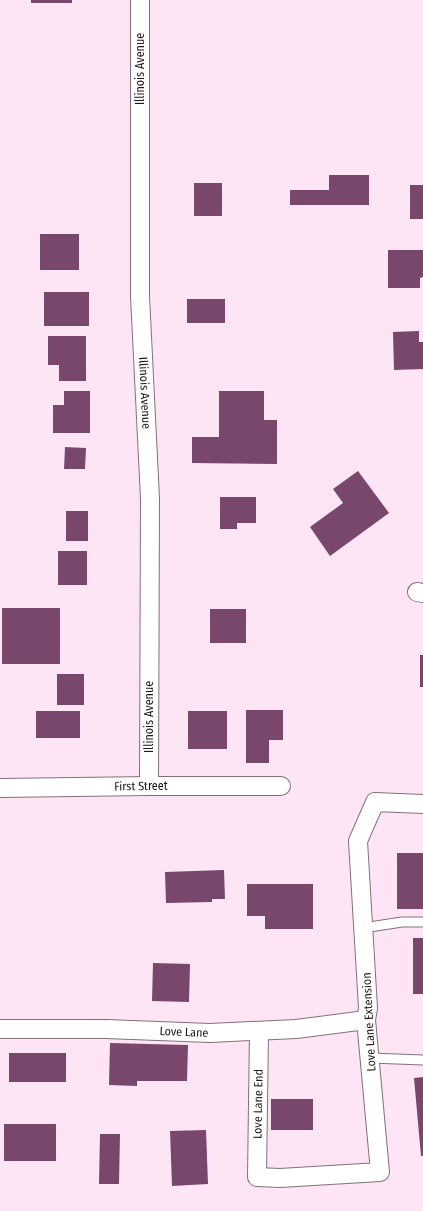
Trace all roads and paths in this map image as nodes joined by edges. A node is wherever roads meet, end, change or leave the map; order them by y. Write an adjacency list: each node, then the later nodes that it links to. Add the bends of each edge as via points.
1 (140, 0): 2 (street, Illinois Avenue, via 140,296 150,499)
2 (149, 786): 3 (street, First Street); 4 (street, First Street)
3 (281, 786)
4 (0, 788)
5 (423, 804): 7 (street, Love Lane Extension, via 375,802 358,841)
6 (423, 922): 7 (lane, via 402,922)
7 (363, 928): 8 (street, Love Lane Extension, via 368,1008)
8 (366, 1020): 10 (street, Love Lane, via 296,1030); 11 (street, Love Lane Extension)
9 (0, 1030): 10 (street, Love Lane, via 106,1029 210,1033)
10 (259, 1031): 13 (street, Love Lane End)
11 (370, 1058): 12 (lane); 13 (street, Love Lane Extension, via 380,1172)
12 (423, 1060)
13 (257, 1177)

